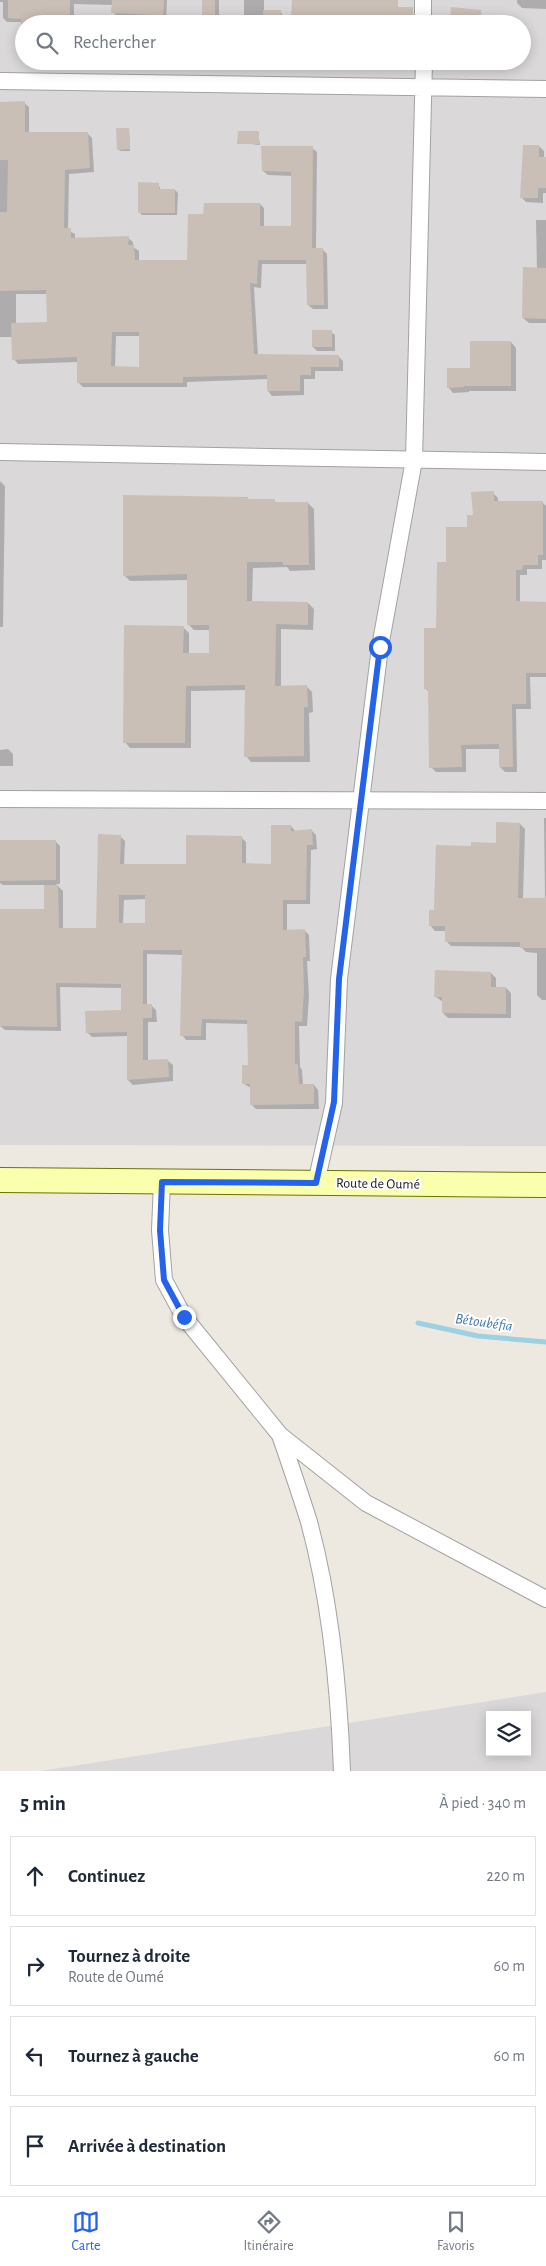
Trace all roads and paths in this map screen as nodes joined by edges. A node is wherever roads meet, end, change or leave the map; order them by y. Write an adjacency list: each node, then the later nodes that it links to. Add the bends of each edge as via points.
1 (423, 0): 2 (street)
2 (423, 15)
3 (424, 70): 5 (street)
4 (0, 82): 5 (street)
5 (424, 88): 6 (street); 8 (street)
6 (546, 88)
7 (0, 452): 8 (street)
8 (414, 460): 9 (street); 11 (street, via 380,647)
9 (546, 462)
10 (0, 798): 11 (street)
11 (359, 800): 12 (street); 15 (street, via 339,979 334,1102)
12 (546, 801)
13 (0, 1180): 14 (street, Route de Oumé)
14 (162, 1182): 15 (street, Route de Oumé); 17 (street, via 160,1230 164,1280 184,1317)
15 (316, 1183): 16 (street, Route de Oumé)
16 (546, 1185)
17 (280, 1435): 18 (street, via 366,1504); 19 (street, via 309,1522 324,1593 339,1702)
18 (546, 1599)
19 (342, 1771)

